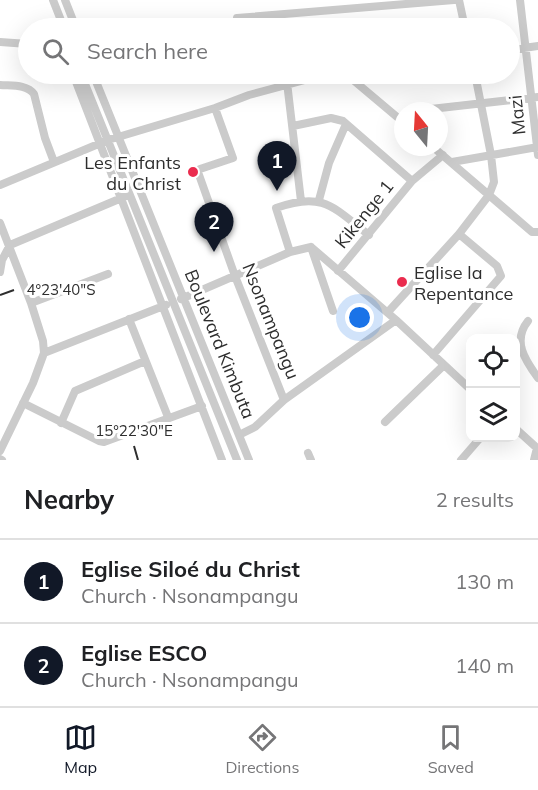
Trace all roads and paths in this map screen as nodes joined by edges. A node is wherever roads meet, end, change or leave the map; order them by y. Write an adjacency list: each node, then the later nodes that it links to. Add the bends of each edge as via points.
1 (53, 0): 7 (street)
2 (65, 0): 8 (street)
3 (454, 0): 6 (street)
4 (459, 0): 10 (street)
5 (520, 0): 14 (street, Mazi)
6 (287, 15): 9 (street)
7 (60, 18)
8 (72, 18)
9 (237, 18)
10 (463, 18)
11 (0, 42): 12 (street)
12 (18, 43)
13 (538, 46): 14 (street)
14 (526, 48): 15 (street); 24 (street, Mazi)
15 (520, 49)
16 (79, 84): 31 (street)
17 (85, 84): 31 (street, Boulevard Kimbuta)
18 (96, 84): 31 (street, Boulevard Kimbuta)
19 (291, 84): 23 (street)
20 (358, 84): 28 (street)
21 (477, 84): 25 (street)
22 (0, 85): 36 (street, via 25,87 34,94)
23 (286, 85): 27 (street); 30 (street)
24 (535, 97): 25 (street); 32 (street, Mazi)
25 (481, 102): 26 (street); 33 (street)
26 (448, 106)
27 (216, 108): 31 (street); 54 (street, Nsonampangu, via 233,158 198,172)
28 (393, 114)
29 (346, 124): 30 (street, via 331,118); 38 (street); 43 (street, via 329,163)
30 (293, 126): 42 (street)
31 (110, 140): 36 (street); 41 (street, Boulevard Kimbuta); 55 (street, Boulevard Kimbuta)
32 (538, 150): 33 (street)
33 (491, 155): 37 (street); 40 (street, via 494,182)
34 (442, 156): 38 (street, Kikenge 1)
35 (444, 156): 37 (street)
36 (54, 162): 39 (street)
37 (452, 162): 40 (street)
38 (412, 181): 47 (street, Kikenge 1)
39 (0, 185)
40 (489, 195): 45 (street, via 532,232); 46 (street)
41 (125, 197): 48 (street); 57 (street, Boulevard Kimbuta); 58 (street)
42 (301, 201): 43 (street); 50 (street, via 276,208)
43 (319, 201): 47 (street, via 329,204)
44 (1, 226): 48 (street)
45 (538, 232)
46 (459, 234): 60 (street); 65 (street, via 497,266 501,276)
47 (369, 235): 51 (street, Kikenge 1)
48 (10, 245): 52 (street); 56 (street)
49 (311, 247): 50 (street); 51 (street); 59 (street)
50 (290, 252): 54 (street)
51 (338, 271): 60 (street)
52 (0, 272)
53 (108, 274): 56 (street)
54 (235, 276): 55 (street); 70 (street, Nsonampangu)
55 (184, 297): 57 (street); 77 (street, Boulevard Kimbuta)
56 (32, 303): 64 (street)
57 (172, 303): 58 (street); 82 (street, Boulevard Kimbuta)
58 (162, 307): 61 (street); 72 (street)
59 (333, 311)
60 (388, 312): 62 (street)
61 (129, 319): 64 (street); 66 (street)
62 (396, 320): 65 (street); 70 (street)
63 (528, 321): 68 (street, via 519,339)
64 (44, 353): 71 (street)
65 (433, 356): 67 (street)
66 (145, 361): 73 (street); 75 (street, via 75,391)
67 (444, 365): 69 (street); 74 (street)
68 (538, 378)
69 (470, 388)
70 (284, 400): 77 (street, via 255,427)
71 (23, 403): 75 (street); 79 (street)
72 (202, 406): 73 (street); 81 (street)
73 (168, 417): 75 (street, via 104,442)
74 (386, 422)
75 (61, 423)
76 (520, 434): 80 (street)
77 (239, 435): 83 (street, Boulevard Kimbuta)
78 (477, 442): 84 (street)
79 (0, 451)
80 (536, 455)
81 (222, 460)
82 (237, 460)
83 (249, 460)
84 (461, 460)

